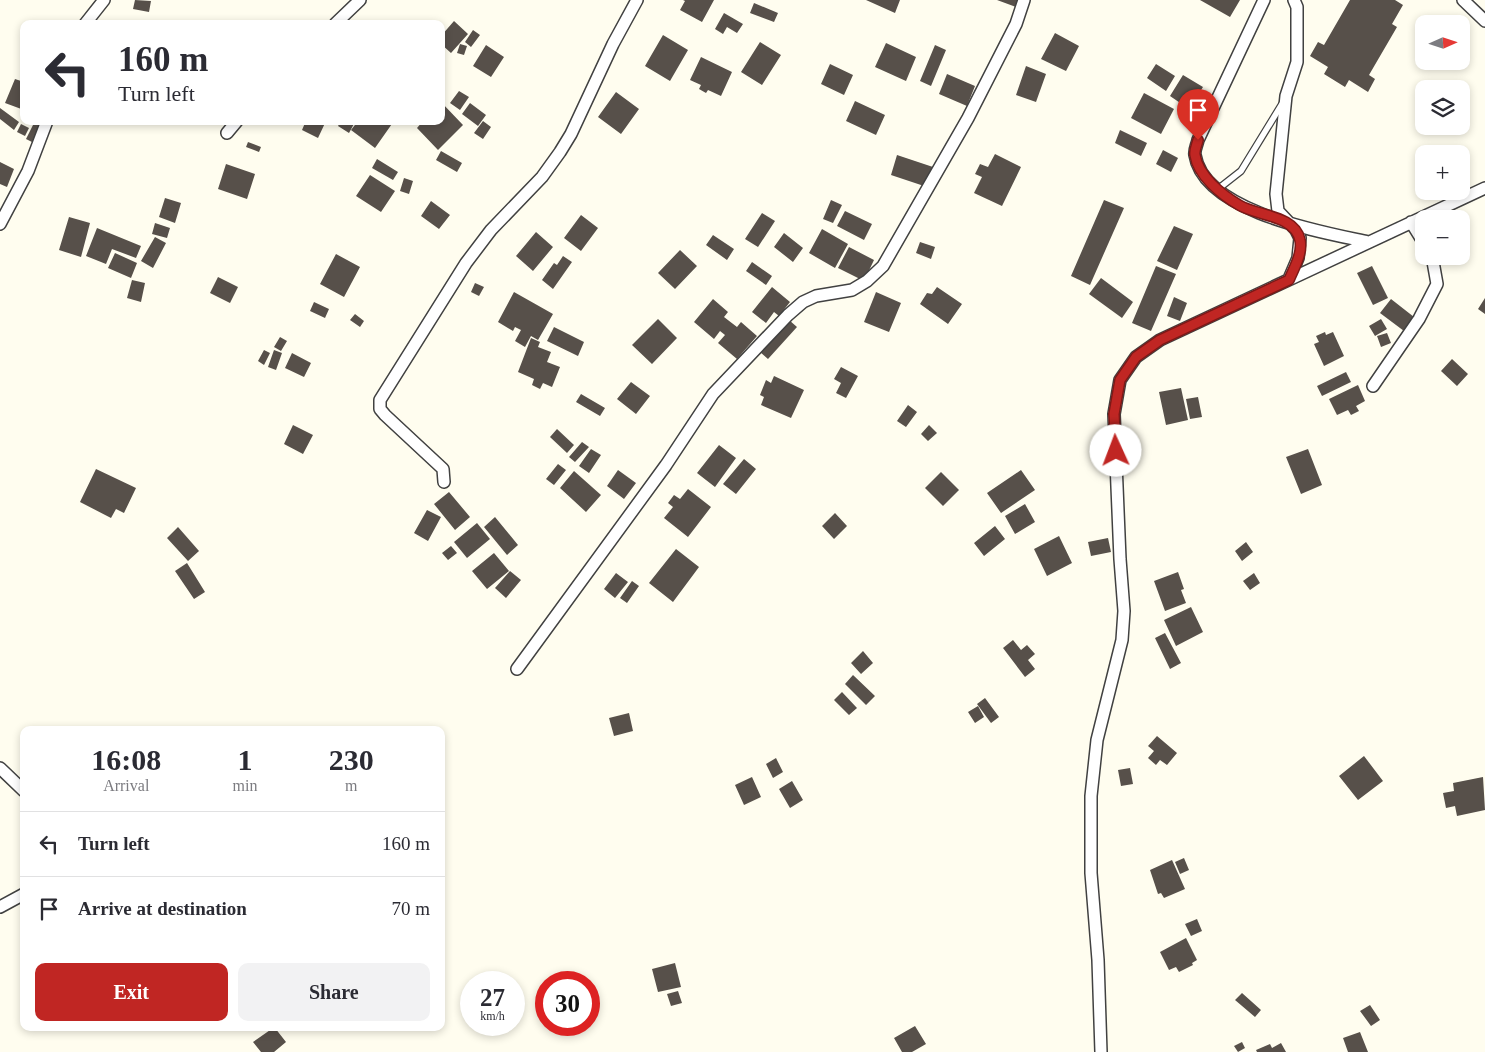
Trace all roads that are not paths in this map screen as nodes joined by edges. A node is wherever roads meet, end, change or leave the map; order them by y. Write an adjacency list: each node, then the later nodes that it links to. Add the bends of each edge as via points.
1 (104, 0): 8 (street)
2 (360, 0): 9 (street)
3 (637, 0): 25 (street, via 560,152 466,263 380,400 380,409 385,415 443,469)
4 (1024, 0): 26 (street, via 1016,24 968,118 883,266 852,290 816,296 803,302 713,394 666,465)
5 (1264, 0): 16 (street, via 1194,153 1199,167)
6 (1294, 0): 11 (street, via 1297,7 1297,62)
7 (1462, 0): 10 (street)
8 (88, 20)
9 (339, 20)
10 (1485, 21)
11 (1286, 96): 16 (lane, via 1241,171); 18 (street, via 1276,194 1278,211)
12 (45, 125): 19 (street, via 28,171)
13 (234, 125): 14 (street)
14 (227, 133)
15 (1485, 188): 17 (street)
16 (1218, 189): 18 (street, via 1240,206)
17 (1411, 222): 20 (street); 21 (street)
18 (1287, 223): 21 (street); 23 (street, via 1296,230 1301,245)
19 (0, 224)
20 (1415, 228)
21 (1368, 242): 23 (street)
22 (1434, 265): 24 (street, via 1437,284 1419,319)
23 (1289, 280): 31 (street, via 1160,340 1136,357 1120,380 1114,414 1124,612 1122,640 1097,740 1091,796 1091,873)
24 (1373, 386)
25 (444, 482)
26 (517, 669)
27 (0, 768): 28 (street)
28 (20, 787)
29 (20, 896): 30 (street)
30 (0, 907)
31 (1101, 1052)

